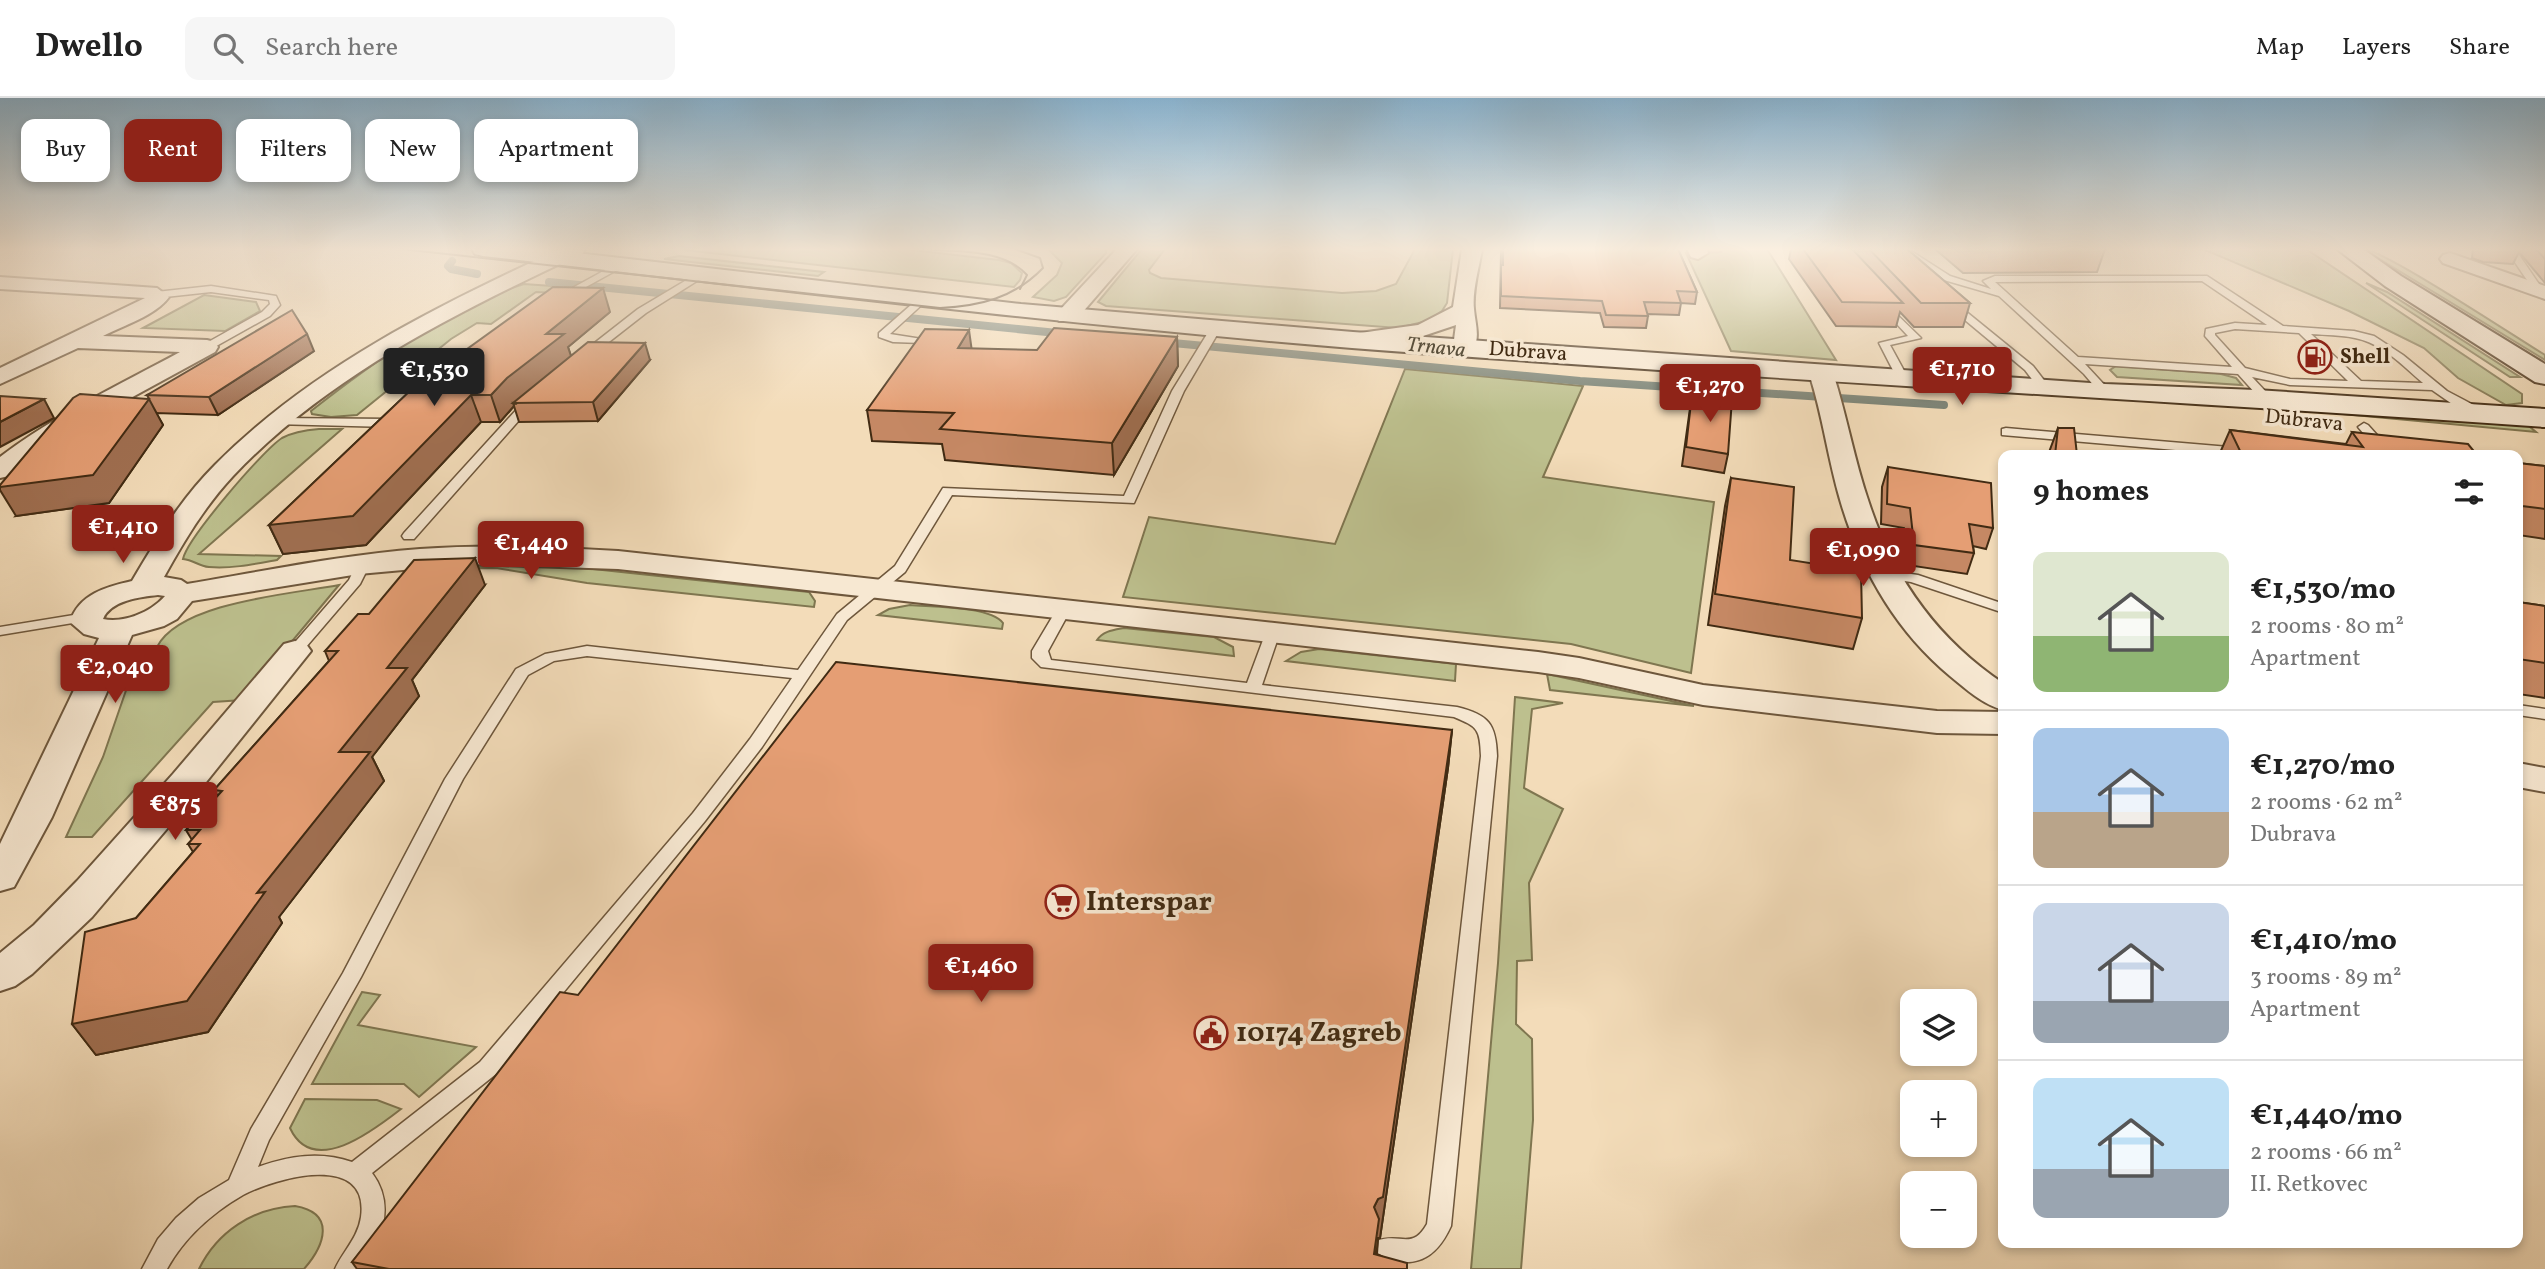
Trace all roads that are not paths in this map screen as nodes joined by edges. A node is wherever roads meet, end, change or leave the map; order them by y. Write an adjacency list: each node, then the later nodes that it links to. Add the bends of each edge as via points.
1 (152, 304): 19 (street)
2 (275, 304): 22 (lane, via 266,314)
3 (460, 304): 39 (street, via 384,344)
4 (652, 304): 24 (lane)
5 (893, 304): 13 (main road, Dubrava)
6 (1078, 304): 15 (street)
7 (1465, 304): 14 (street)
8 (1883, 304): 29 (lane, via 1916,338 1884,343)
9 (1951, 304): 32 (lane, via 2029,368)
10 (2010, 304): 25 (lane)
11 (2242, 304): 16 (lane)
12 (2429, 304): 27 (main road)
13 (914, 307): 15 (main road, Dubrava); 20 (lane, via 883,335)
14 (1464, 310): 18 (street, via 1422,331); 23 (street)
15 (1067, 316): 21 (main road, Dubrava)
16 (2280, 329): 17 (lane); 26 (lane, via 2235,326 2210,331)
17 (2301, 330): 30 (lane); 31 (lane, via 2372,338)
18 (1353, 340): 21 (main road, Dubrava); 23 (main road, Dubrava)
19 (74, 341): 22 (street); 28 (street)
20 (918, 341)
21 (1208, 341): 52 (lane, via 1178,391 1129,500 948,491 900,569)
22 (207, 347): 46 (street)
23 (1464, 347): 34 (main road, Dubrava)
24 (581, 358)
25 (2075, 360): 26 (lane); 35 (lane)
26 (2242, 371): 30 (lane, via 2290,382); 36 (lane, via 2262,394)
27 (2545, 376)
28 (0, 377)
29 (1902, 378): 32 (main road, Dubrava); 34 (main road, Dubrava)
30 (2357, 383): 31 (lane)
31 (2434, 387): 37 (lane, via 2462,405)
32 (2044, 388): 35 (main road, Dubrava)
33 (542, 391): 48 (lane)
34 (1828, 391): 50 (street, via 1855,502)
35 (2105, 392): 36 (main road); 40 (main road, Dubrava)
36 (2256, 398): 37 (main road)
37 (2500, 415): 38 (main road)
38 (2545, 418)
39 (277, 422): 41 (lane, via 395,419); 51 (street, via 244,449 198,501 170,538)
40 (2364, 427): 43 (main road, Dubrava); 45 (lane)
41 (380, 432)
42 (2006, 432): 44 (lane)
43 (2545, 444)
44 (2214, 450)
45 (2385, 450)
46 (10, 454): 47 (street)
47 (0, 470)
48 (409, 536)
49 (363, 564): 52 (street, via 462,556 557,556); 53 (street); 60 (lane, via 355,581)
50 (1884, 574): 54 (lane, via 1913,578); 63 (street, via 1899,603 1932,645)
51 (144, 587): 53 (street, via 170,586); 56 (street, via 106,599)
52 (880, 588): 55 (street); 61 (lane, via 842,617)
53 (181, 594): 57 (street, via 164,614)
54 (1998, 607)
55 (1065, 609): 59 (street); 62 (lane, via 1040,651 1046,664)
56 (86, 617): 57 (street, via 89,626); 58 (lane)
57 (120, 628): 69 (street, via 62,760)
58 (0, 631)
59 (1273, 632): 62 (lane); 66 (street, via 1579,668 1715,697 1937,722)
60 (295, 651): 70 (street, via 177,796 62,924)
61 (803, 675): 71 (lane, via 699,817 488,1068); 72 (lane, via 587,651 550,657 522,672 454,779 351,977 259,1136)
62 (1253, 689): 73 (lane, via 1457,712 1478,721 1488,733 1439,1226 1430,1242 1415,1252)
63 (1998, 696)
64 (2523, 711): 65 (lane)
65 (2545, 714)
66 (1998, 723)
67 (2523, 776): 68 (street)
68 (2545, 780)
69 (0, 877)
70 (0, 975)
71 (355, 1172): 72 (lane, via 332,1165 304,1165); 75 (lane, via 369,1186 374,1206 371,1230)
72 (238, 1186): 74 (lane, via 189,1221)
73 (1386, 1249)
74 (150, 1268)
75 (347, 1269)

